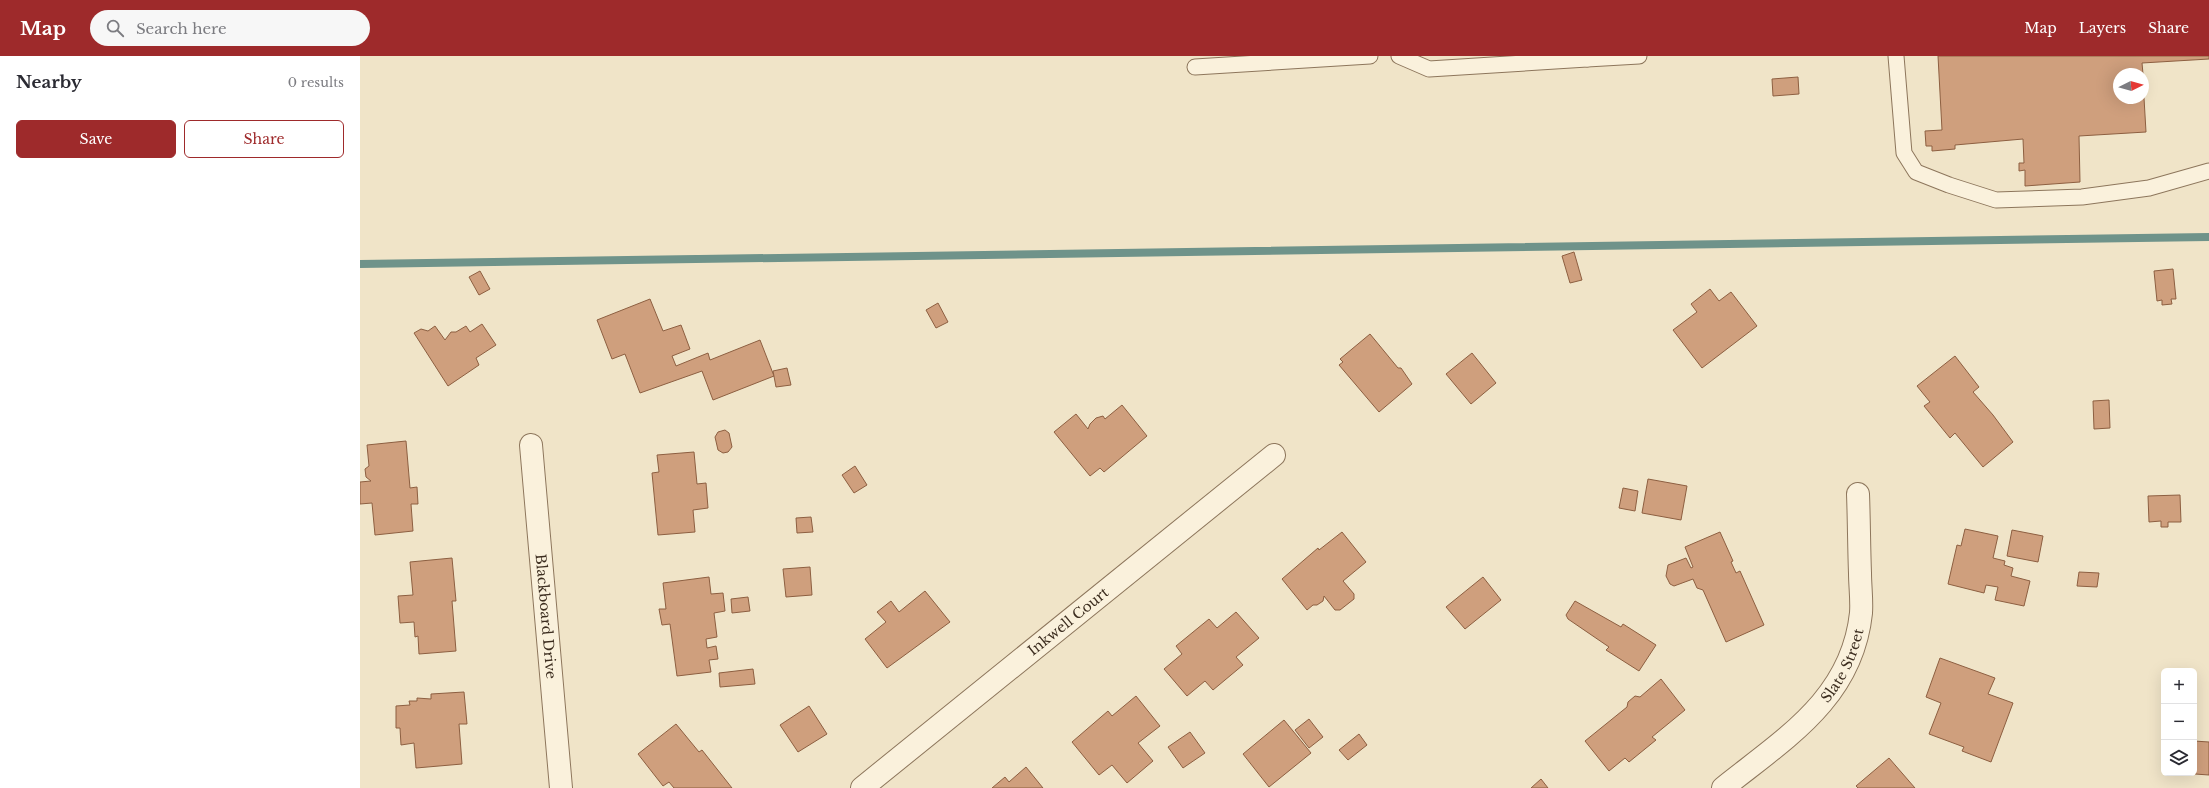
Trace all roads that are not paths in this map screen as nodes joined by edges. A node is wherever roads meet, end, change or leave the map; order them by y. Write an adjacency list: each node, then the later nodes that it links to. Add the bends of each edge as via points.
1 (1370, 56): 6 (lane)
2 (1399, 56): 5 (lane, via 1429,69)
3 (1639, 56): 5 (lane)
4 (1896, 56): 7 (lane, via 1904,153 1916,172 1949,186 1996,200 2082,197 2149,188)
5 (1587, 58)
6 (1195, 67)
7 (2209, 171)
8 (531, 445): 11 (street, Blackboard Drive)
9 (1274, 455): 12 (street, Inkwell Court)
10 (1858, 494): 13 (street, Slate Street, via 1861,612 1849,663 1834,689 1816,711)
11 (561, 788)
12 (862, 788)
13 (1722, 788)

